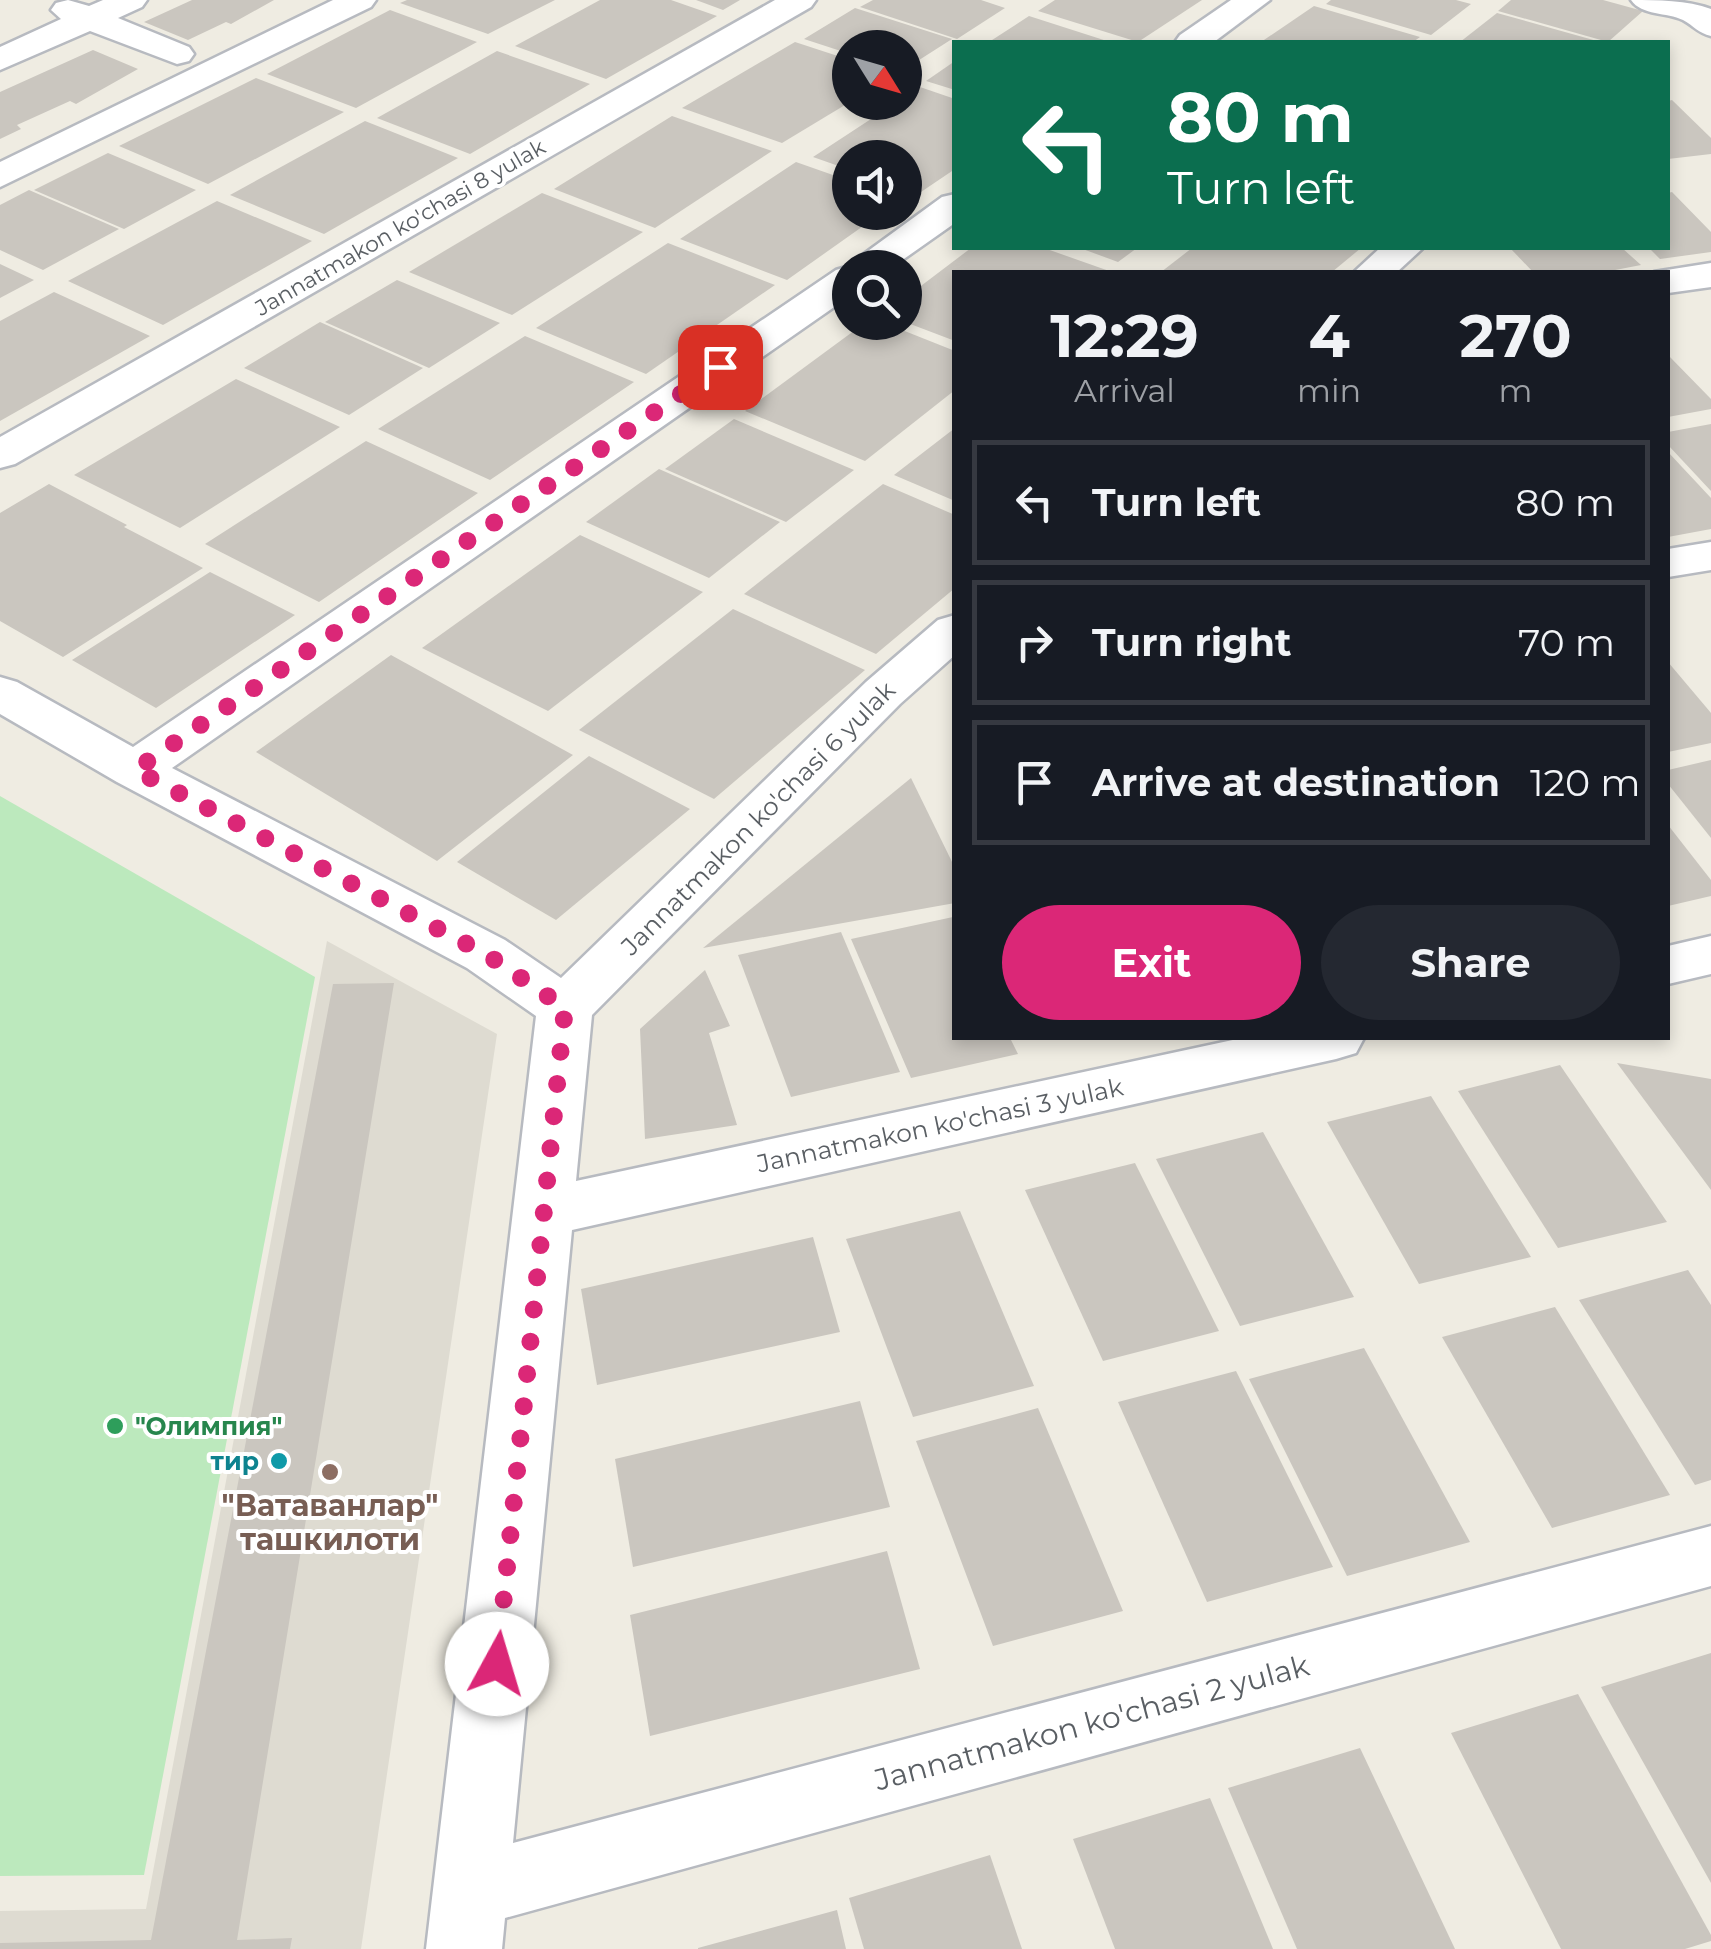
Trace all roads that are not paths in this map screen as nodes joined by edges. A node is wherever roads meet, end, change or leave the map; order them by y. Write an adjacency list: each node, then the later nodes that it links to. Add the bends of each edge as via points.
1 (48, 0): 8 (street)
2 (130, 0): 8 (street)
3 (359, 0): 13 (street)
4 (799, 0): 21 (street, Jannatmakon ko'chasi 8 yulak)
5 (1253, 0): 9 (street)
6 (1648, 0): 7 (street)
7 (1705, 14): 10 (street)
8 (88, 20): 11 (street); 12 (street)
9 (1195, 40)
10 (1661, 40)
11 (177, 54)
12 (0, 60)
13 (0, 176)
14 (952, 207): 15 (street)
15 (891, 250)
16 (1401, 250): 17 (street)
17 (1375, 270)
18 (1711, 275): 19 (street)
19 (1670, 281)
20 (832, 290): 28 (street)
21 (0, 455)
22 (1711, 556): 23 (street)
23 (1670, 563)
24 (952, 633): 27 (street, Jannatmakon ko'chasi 6 yulak)
25 (952, 682): 27 (street)
26 (0, 693): 28 (street)
27 (883, 693): 31 (street, Jannatmakon ko'chasi 6 yulak)
28 (135, 770): 31 (street, via 486,954)
29 (1711, 955): 30 (street)
30 (1670, 965)
31 (565, 1008): 33 (street)
32 (1327, 1040): 33 (street, Jannatmakon ko'chasi 3 yulak)
33 (544, 1212): 35 (street)
34 (1711, 1556): 35 (street, Jannatmakon ko'chasi 2 yulak)
35 (469, 1919)

